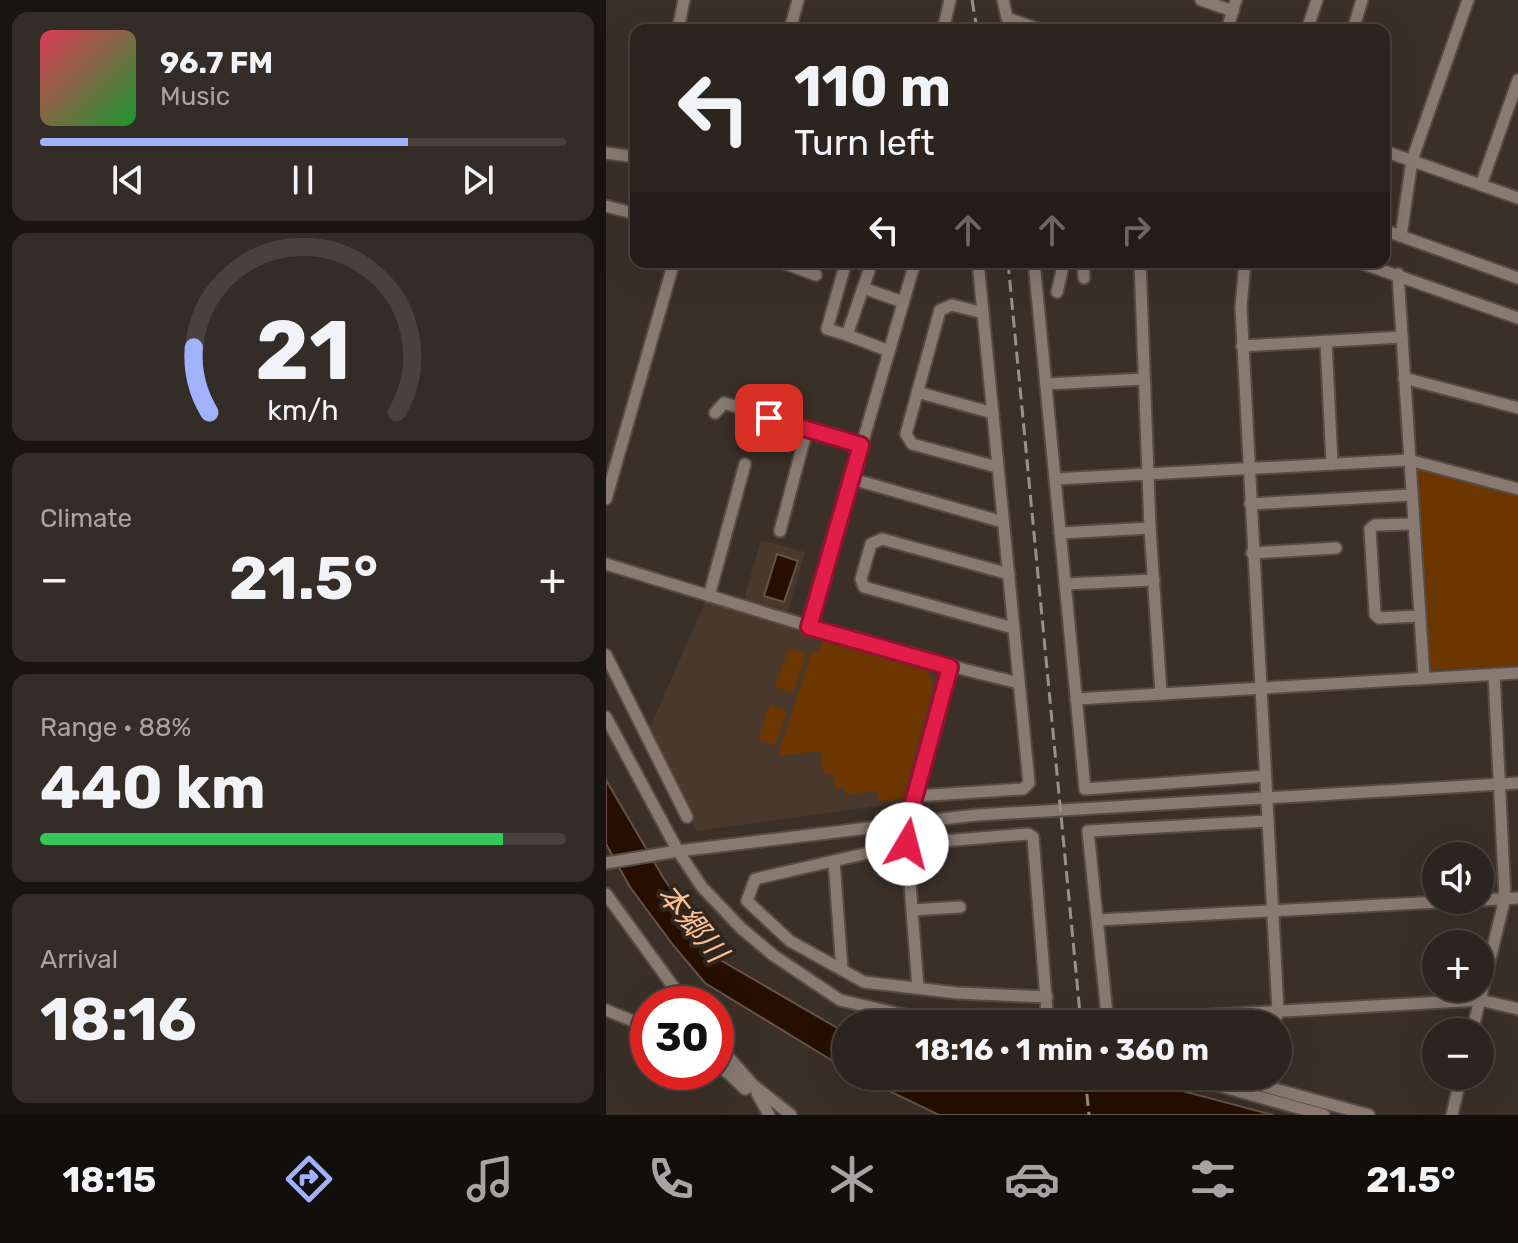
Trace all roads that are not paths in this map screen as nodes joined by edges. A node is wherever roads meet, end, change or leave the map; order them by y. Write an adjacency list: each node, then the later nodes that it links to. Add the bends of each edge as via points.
1 (684, 0): 10 (street)
2 (798, 0): 11 (street)
3 (950, 0): 12 (street)
4 (1003, 0): 13 (street, via 1007,18)
5 (1201, 0): 9 (street)
6 (1317, 0): 14 (street)
7 (1362, 0): 15 (street)
8 (1468, 0): 20 (street)
9 (1234, 5)
10 (679, 24)
11 (792, 24)
12 (944, 24)
13 (1024, 24)
14 (1309, 24)
15 (1355, 24)
16 (1518, 80): 21 (street)
17 (606, 153): 19 (street)
18 (1390, 153): 20 (street)
19 (630, 156)
20 (1412, 160): 21 (street); 26 (street)
21 (1481, 185): 22 (street)
22 (1518, 198)
23 (606, 206): 24 (street)
24 (630, 212)
25 (1390, 232): 26 (street)
26 (1401, 236): 42 (street)
27 (672, 268): 72 (street)
28 (797, 268): 40 (street)
29 (844, 268): 48 (street, via 827,329)
30 (870, 268): 43 (street)
31 (913, 268): 45 (street)
32 (979, 268): 46 (street)
33 (1035, 268): 55 (street)
34 (1063, 268): 44 (street)
35 (1083, 268): 41 (street)
36 (1140, 268): 54 (street)
37 (1244, 268): 51 (street)
38 (1378, 268): 39 (street)
39 (1398, 274): 47 (street); 49 (street)
40 (816, 275)
41 (1084, 278)
42 (1518, 278)
43 (863, 288): 45 (street); 48 (street)
44 (1057, 292)
45 (903, 302): 52 (street)
46 (983, 313): 56 (street, via 952,305 940,310); 59 (street)
47 (1518, 318)
48 (847, 335): 52 (street)
49 (1402, 337): 50 (street); 53 (street)
50 (1326, 341): 51 (street); 64 (street)
51 (1242, 346): 66 (street)
52 (889, 351): 61 (street)
53 (1404, 378): 57 (street); 62 (street)
54 (1144, 379): 55 (street); 67 (street)
55 (1046, 384): 69 (street)
56 (917, 392): 59 (street); 65 (street, via 906,434 912,444)
57 (1518, 408)
58 (715, 413): 60 (street, via 724,403)
59 (993, 413): 65 (street)
60 (807, 429): 61 (street); 77 (street)
61 (861, 445): 68 (street)
62 (1409, 460): 64 (street); 70 (street); 71 (street)
63 (745, 464): 85 (street)
64 (1332, 464): 66 (street)
65 (997, 467): 74 (street)
66 (1248, 469): 67 (street); 73 (street)
67 (1148, 474): 69 (street); 76 (street)
68 (852, 479): 74 (street); 87 (street)
69 (1055, 479): 78 (street)
70 (1518, 489)
71 (1411, 495): 73 (street); 75 (street)
72 (606, 499)
73 (1250, 504): 80 (street)
74 (1003, 522): 82 (street)
75 (1413, 524): 86 (street); 86 (street, via 1370,529 1375,614)
76 (1150, 528): 78 (street); 83 (street)
77 (780, 531)
78 (1060, 533): 84 (street)
79 (1336, 548): 80 (street)
80 (1252, 553): 95 (street)
81 (606, 564): 85 (street)
82 (1009, 574): 88 (street); 88 (street, via 882,539 871,544 861,579 864,587)
83 (1154, 580): 84 (street); 96 (street)
84 (1065, 584): 97 (street)
85 (709, 596): 87 (street)
86 (1419, 616): 93 (street)
87 (809, 627): 90 (street)
88 (1013, 628): 94 (street)
89 (606, 655): 104 (street)
90 (950, 667): 94 (street); 102 (street)
91 (1518, 673): 92 (street)
92 (1494, 674): 93 (street); 101 (street)
93 (1424, 678): 95 (street)
94 (1019, 683): 102 (street, via 1029,783 1023,789)
95 (1260, 687): 96 (street); 99 (street)
96 (1161, 694): 97 (street)
97 (1076, 699): 99 (street, via 1085,789)
98 (606, 717): 108 (street)
99 (1265, 776): 103 (street)
100 (1518, 783): 101 (street)
101 (1498, 785): 103 (street); 112 (street)
102 (916, 796): 105 (street)
103 (1266, 797): 105 (street); 106 (street)
104 (687, 817)
105 (908, 821): 107 (street); 108 (street)
106 (1267, 821): 116 (street); 117 (street, via 1088,831)
107 (907, 844): 109 (street); 115 (street); 122 (street, via 1033,837)
108 (676, 851): 110 (street); 127 (street, via 741,928 799,975 840,1000)
109 (834, 861): 119 (street); 119 (street, via 755,879 747,901 790,941)
110 (606, 863)
111 (606, 894): 120 (street)
112 (1512, 898): 118 (street)
113 (1422, 903): 116 (street)
114 (960, 907): 115 (street)
115 (912, 910): 121 (street)
116 (1272, 912): 117 (street); 130 (street)
117 (1098, 920): 129 (street)
118 (1494, 955)
119 (842, 970): 121 (street, via 864,982)
120 (673, 986)
121 (918, 988): 122 (street)
122 (1047, 997): 128 (street)
123 (1443, 1002): 131 (street)
124 (1488, 1002): 125 (street)
125 (1518, 1009)
126 (606, 1010): 132 (street)
127 (883, 1010)
128 (1047, 1010)
129 (1106, 1010)
130 (1278, 1010)
131 (1292, 1010)
132 (630, 1020)
133 (734, 1063): 135 (street)
134 (734, 1079): 135 (street, via 745,1089)
135 (753, 1085): 139 (street); 140 (street)
136 (1234, 1090): 141 (street)
137 (1290, 1090): 142 (street)
138 (1458, 1090): 143 (street)
139 (769, 1115)
140 (791, 1115)
141 (1324, 1115)
142 (1369, 1115)
143 (1452, 1115)

